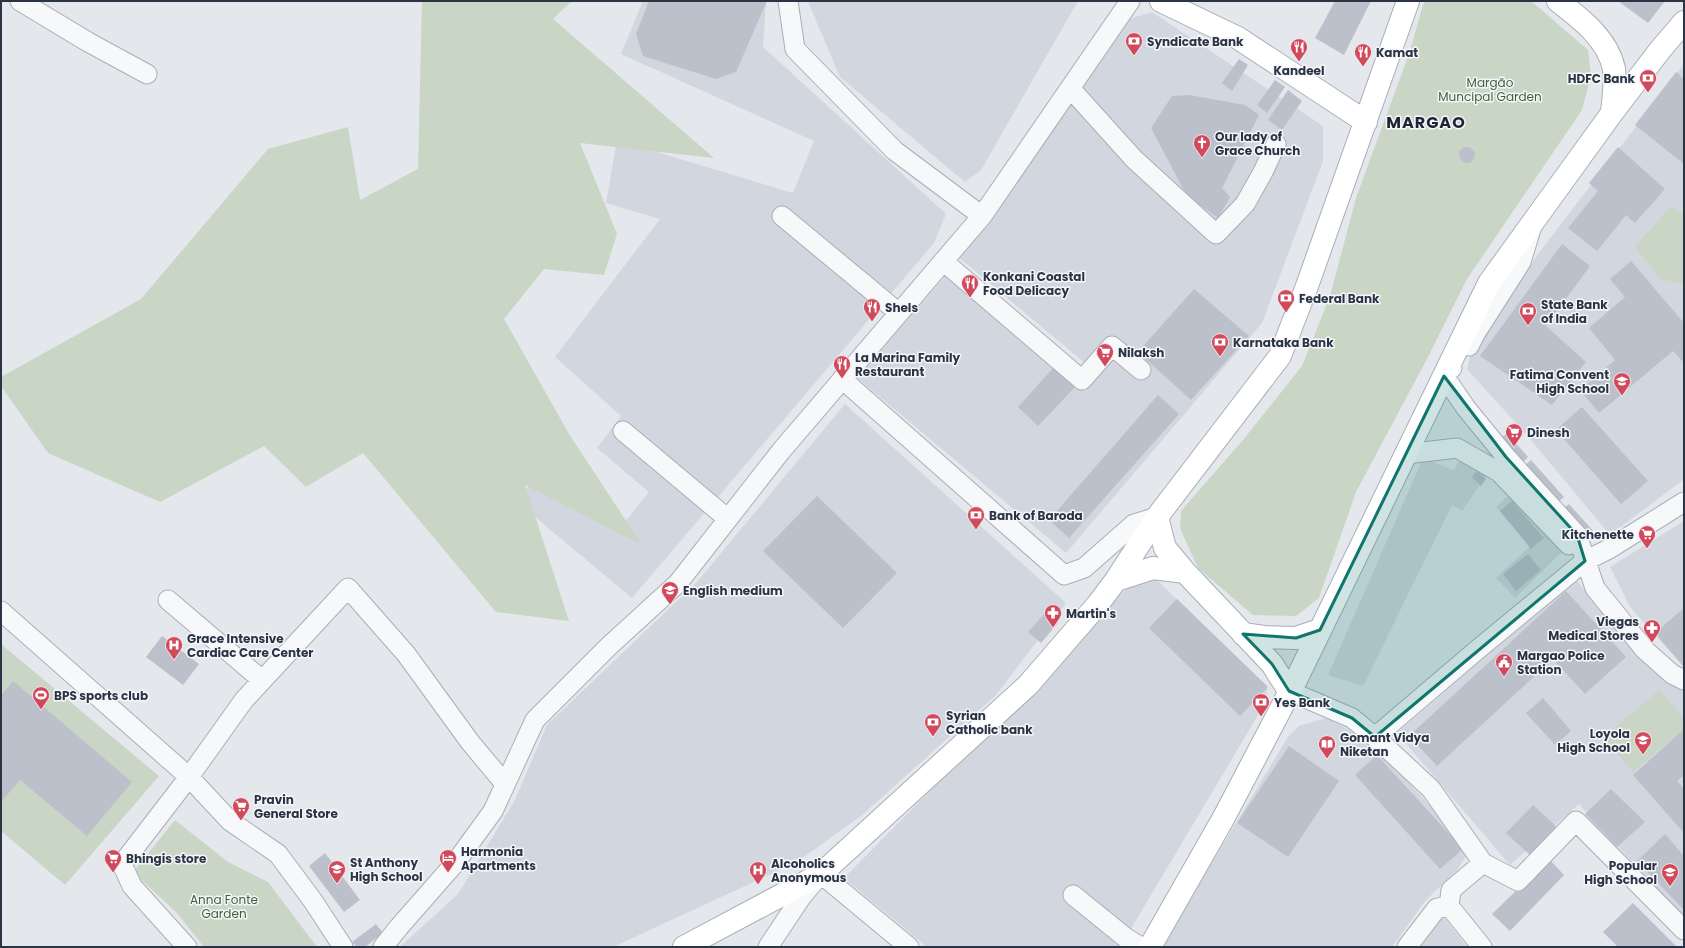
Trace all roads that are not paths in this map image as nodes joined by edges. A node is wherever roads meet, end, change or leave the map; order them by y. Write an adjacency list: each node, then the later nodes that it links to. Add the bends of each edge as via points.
1 (20, 1): 8 (street)
2 (788, 1): 14 (street, via 795,49 894,152)
3 (1130, 1): 9 (street)
4 (1161, 1): 11 (main road, via 1238,38)
5 (1408, 1): 11 (main road)
6 (1558, 1): 10 (main road, via 1591,29 1608,51 1615,81)
7 (1684, 22): 10 (main road)
8 (146, 74)
9 (1070, 88): 12 (street, via 1134,159 1216,234 1245,204); 14 (street)
10 (1612, 113): 18 (main road, via 1489,283)
11 (1366, 122): 23 (main road, via 1280,356)
12 (1276, 144)
13 (782, 216): 16 (street)
14 (982, 216): 15 (street)
15 (944, 261): 16 (street); 17 (street, via 1082,380 1112,346)
16 (899, 313): 19 (street)
17 (1141, 370)
18 (1444, 376): 21 (main road); 25 (street, via 1506,457 1577,536)
19 (842, 379): 23 (street, via 1064,575 1084,568 1134,524); 24 (street, via 781,451)
20 (623, 431): 24 (street)
21 (1406, 454): 25 (street, via 1457,448 1499,472); 30 (main road)
22 (1684, 502): 25 (street)
23 (1157, 518): 26 (main road, via 1165,548); 27 (main road)
24 (728, 520): 37 (street, via 678,584 608,647 535,720)
25 (1585, 561): 33 (street, via 1595,588 1644,650 1672,674); 35 (street)
26 (1185, 572): 27 (main road, via 1153,568); 31 (main road)
27 (1116, 580): 39 (main road, via 1028,685)
28 (168, 600): 32 (street)
29 (2, 614): 36 (street)
30 (1320, 630): 31 (main road, via 1296,638 1264,638); 34 (main road)
31 (1243, 634): 34 (main road, via 1272,664)
32 (262, 680): 36 (street, via 244,700); 37 (street, via 348,588 406,654 470,742)
33 (1684, 680)
34 (1289, 691): 35 (street, via 1352,718); 50 (main road, via 1223,819)
35 (1375, 737): 38 (street, via 1431,789)
36 (189, 777): 43 (street, via 122,864 132,886); 44 (street, via 230,821 278,854)
37 (505, 784): 45 (street, via 493,811 456,862)
38 (1483, 863): 41 (street, via 1451,890); 42 (street, via 1518,881 1576,820)
39 (820, 874): 46 (main road); 47 (street); 48 (street)
40 (1073, 895): 49 (street)
41 (1450, 906): 51 (street, via 1436,908); 52 (street)
42 (1684, 930)
43 (187, 947)
44 (343, 947)
45 (383, 947)
46 (684, 947)
47 (768, 947)
48 (909, 947)
49 (1141, 947)
50 (1150, 947)
51 (1407, 947)
52 (1482, 947)

